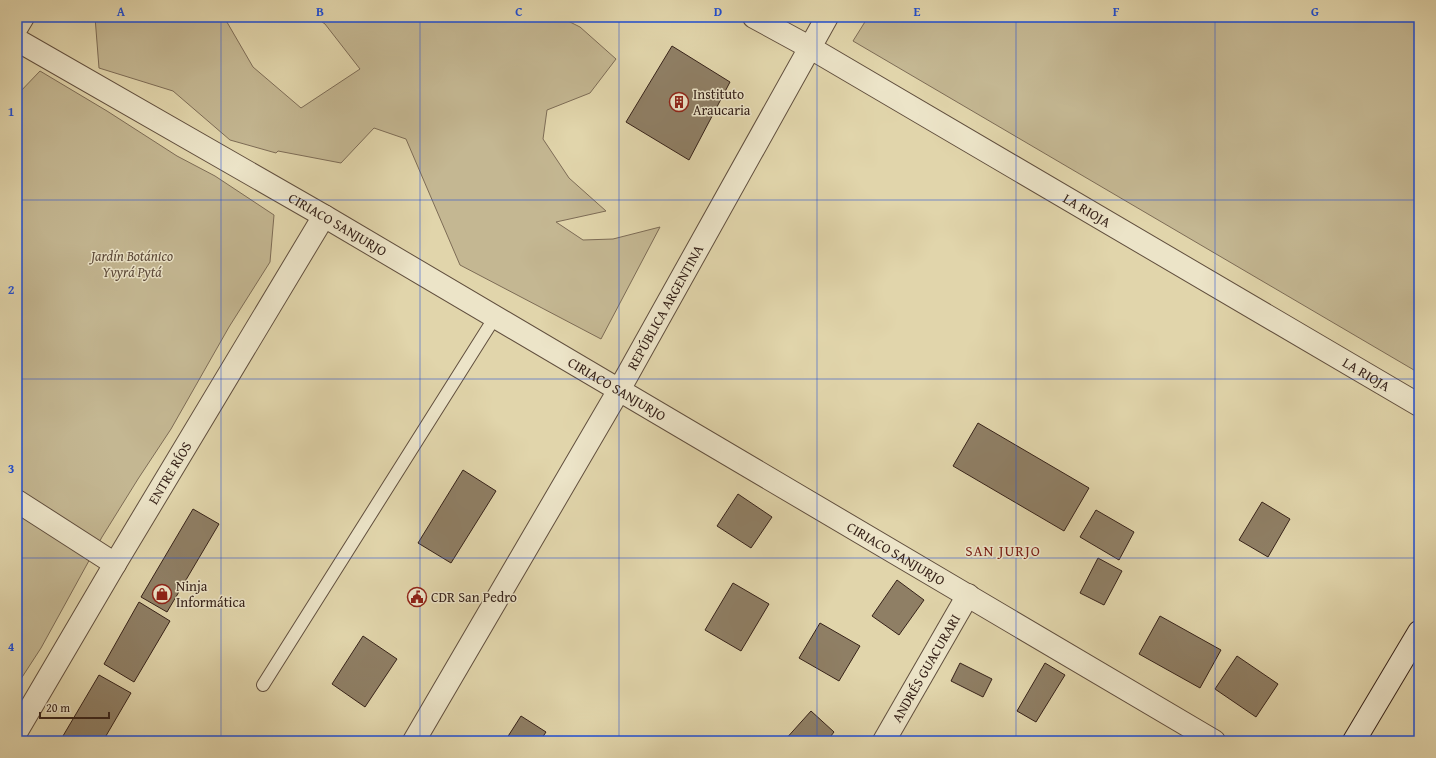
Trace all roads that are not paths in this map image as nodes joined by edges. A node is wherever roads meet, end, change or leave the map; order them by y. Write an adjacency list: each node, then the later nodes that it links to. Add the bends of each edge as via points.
1 (23, 17): 4 (street)
2 (754, 17): 6 (street, LA RIOJA)
3 (827, 17): 6 (street, REPÚBLICA ARGENTINA)
4 (17, 27)
5 (17, 40): 7 (street, CIRIACO SANJURJO)
6 (809, 47): 9 (street, REPÚBLICA ARGENTINA); 10 (street, LA RIOJA)
7 (324, 216): 8 (street, CIRIACO SANJURJO); 12 (street, ENTRE RÍOS)
8 (495, 317): 9 (street, CIRIACO SANJURJO); 15 (lane)
9 (619, 390): 13 (street, CIRIACO SANJURJO); 17 (street, REPÚBLICA ARGENTINA)
10 (1419, 405)
11 (17, 501): 12 (street)
12 (115, 564): 16 (street, ENTRE RÍOS)
13 (968, 595): 18 (street, ANDRÉS GUACURARI); 19 (street, CIRIACO SANJURJO)
14 (1419, 632): 20 (street)
15 (263, 685)
16 (17, 731)
17 (414, 741)
18 (884, 741)
19 (1214, 741)
20 (1354, 741)

